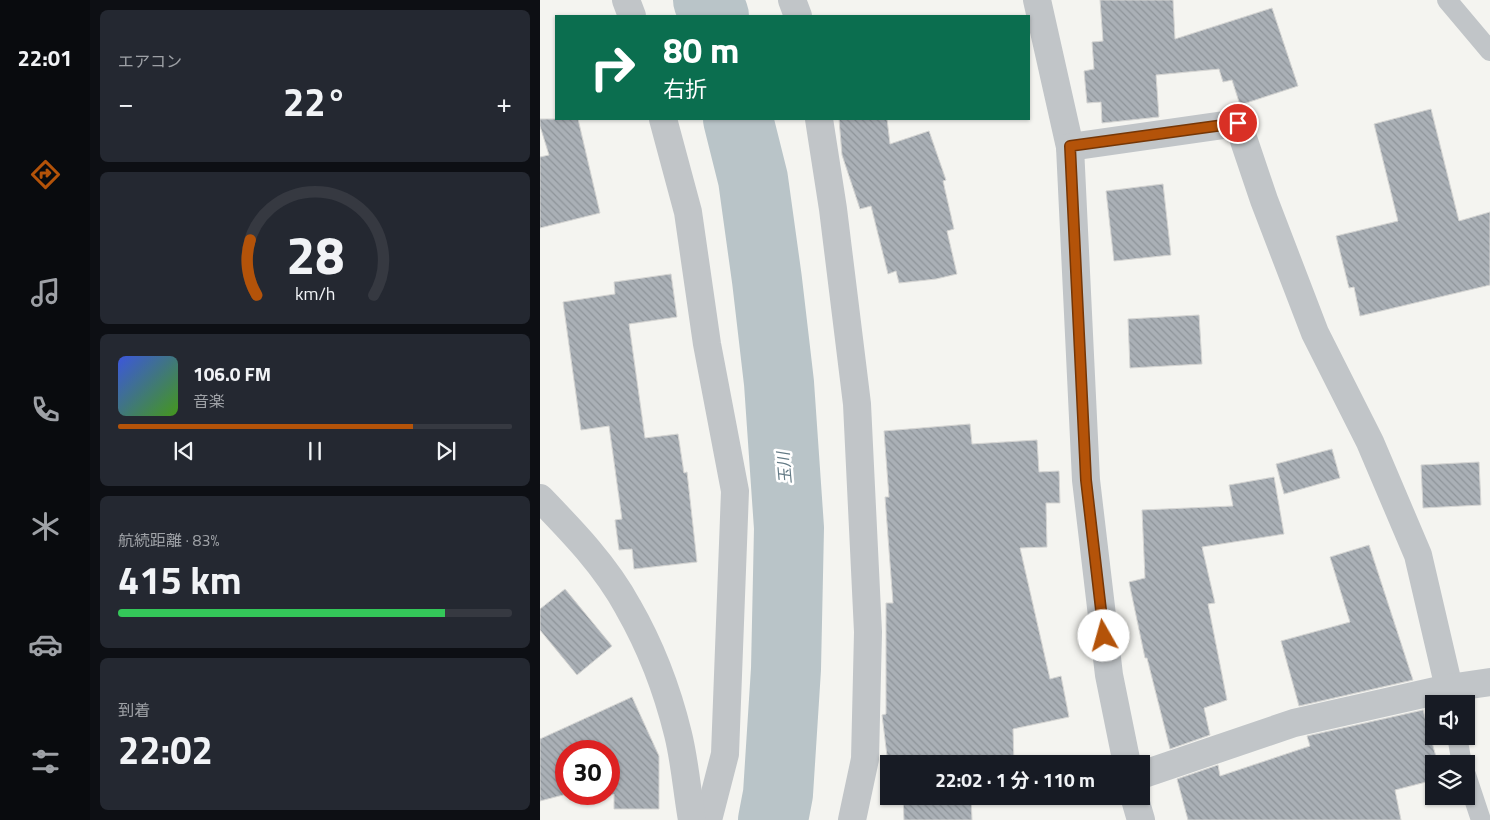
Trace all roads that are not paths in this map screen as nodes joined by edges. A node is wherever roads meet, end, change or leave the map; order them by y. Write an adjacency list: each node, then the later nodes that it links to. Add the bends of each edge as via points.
1 (626, 0): 4 (street)
2 (792, 0): 5 (street)
3 (1447, 0): 7 (lane)
4 (632, 15)
5 (798, 15)
6 (1036, 18): 10 (street)
7 (1490, 51)
8 (662, 120): 21 (street, via 688,212 707,344 735,492 725,754)
9 (819, 120): 22 (street, via 857,404 868,632 865,759)
10 (1070, 146): 13 (street, via 1238,123 1315,332 1370,442 1418,555); 16 (street, via 1086,480 1109,675)
11 (540, 498): 20 (street, via 602,568 628,605 648,646 666,690 679,736)
12 (1490, 682): 14 (street)
13 (1450, 695)
14 (1453, 695)
15 (1425, 700): 17 (street, via 1294,723)
16 (1124, 755)
17 (1150, 772)
18 (1475, 802): 24 (lane)
19 (1137, 805): 23 (street)
20 (692, 820)
21 (708, 820)
22 (852, 820)
23 (1141, 820)
24 (1481, 820)

